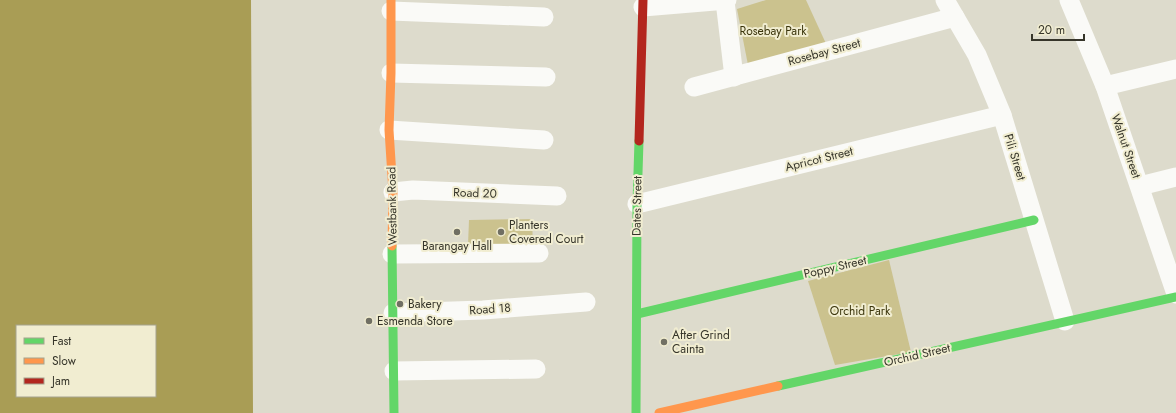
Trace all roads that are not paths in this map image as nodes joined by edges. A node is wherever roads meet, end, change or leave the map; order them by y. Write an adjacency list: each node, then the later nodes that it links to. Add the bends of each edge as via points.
1 (726, 0): 4 (street); 11 (street)
2 (945, 0): 6 (street, Pili Street)
3 (1069, 0): 12 (street, Walnut Street)
4 (643, 4): 21 (street, Dates Street)
5 (391, 6): 7 (street); 9 (street, Westbank Road)
6 (955, 16): 11 (street, Rosebay Street); 14 (street, Pili Street, via 977,55)
7 (544, 17)
8 (1176, 69): 12 (street)
9 (399, 73): 10 (street); 15 (street, Westbank Road)
10 (546, 77)
11 (734, 77): 13 (street, Rosebay Street)
12 (1105, 86): 18 (street, Walnut Street)
13 (694, 87)
14 (1002, 114): 21 (street, Apricot Street); 22 (street, Pili Street)
15 (389, 130): 16 (street); 19 (street, Westbank Road)
16 (544, 140)
17 (1176, 177): 18 (street)
18 (1140, 186): 25 (street, Walnut Street)
19 (393, 192): 20 (street, Road 20, via 413,190); 24 (street, Westbank Road)
20 (557, 196)
21 (637, 204): 28 (street, Dates Street)
22 (1034, 220): 28 (street, Poppy Street); 29 (street, Pili Street)
23 (539, 253): 24 (street)
24 (392, 254): 27 (street, Westbank Road)
25 (1176, 295): 29 (street, Orchid Street)
26 (586, 302): 27 (street, Road 18)
27 (393, 314): 31 (street, Westbank Road)
28 (637, 314): 33 (street, Dates Street)
29 (1065, 322): 34 (street, Orchid Street)
30 (536, 369): 31 (street)
31 (394, 371): 32 (street, Westbank Road)
32 (394, 413)
33 (636, 413)
34 (659, 413)

